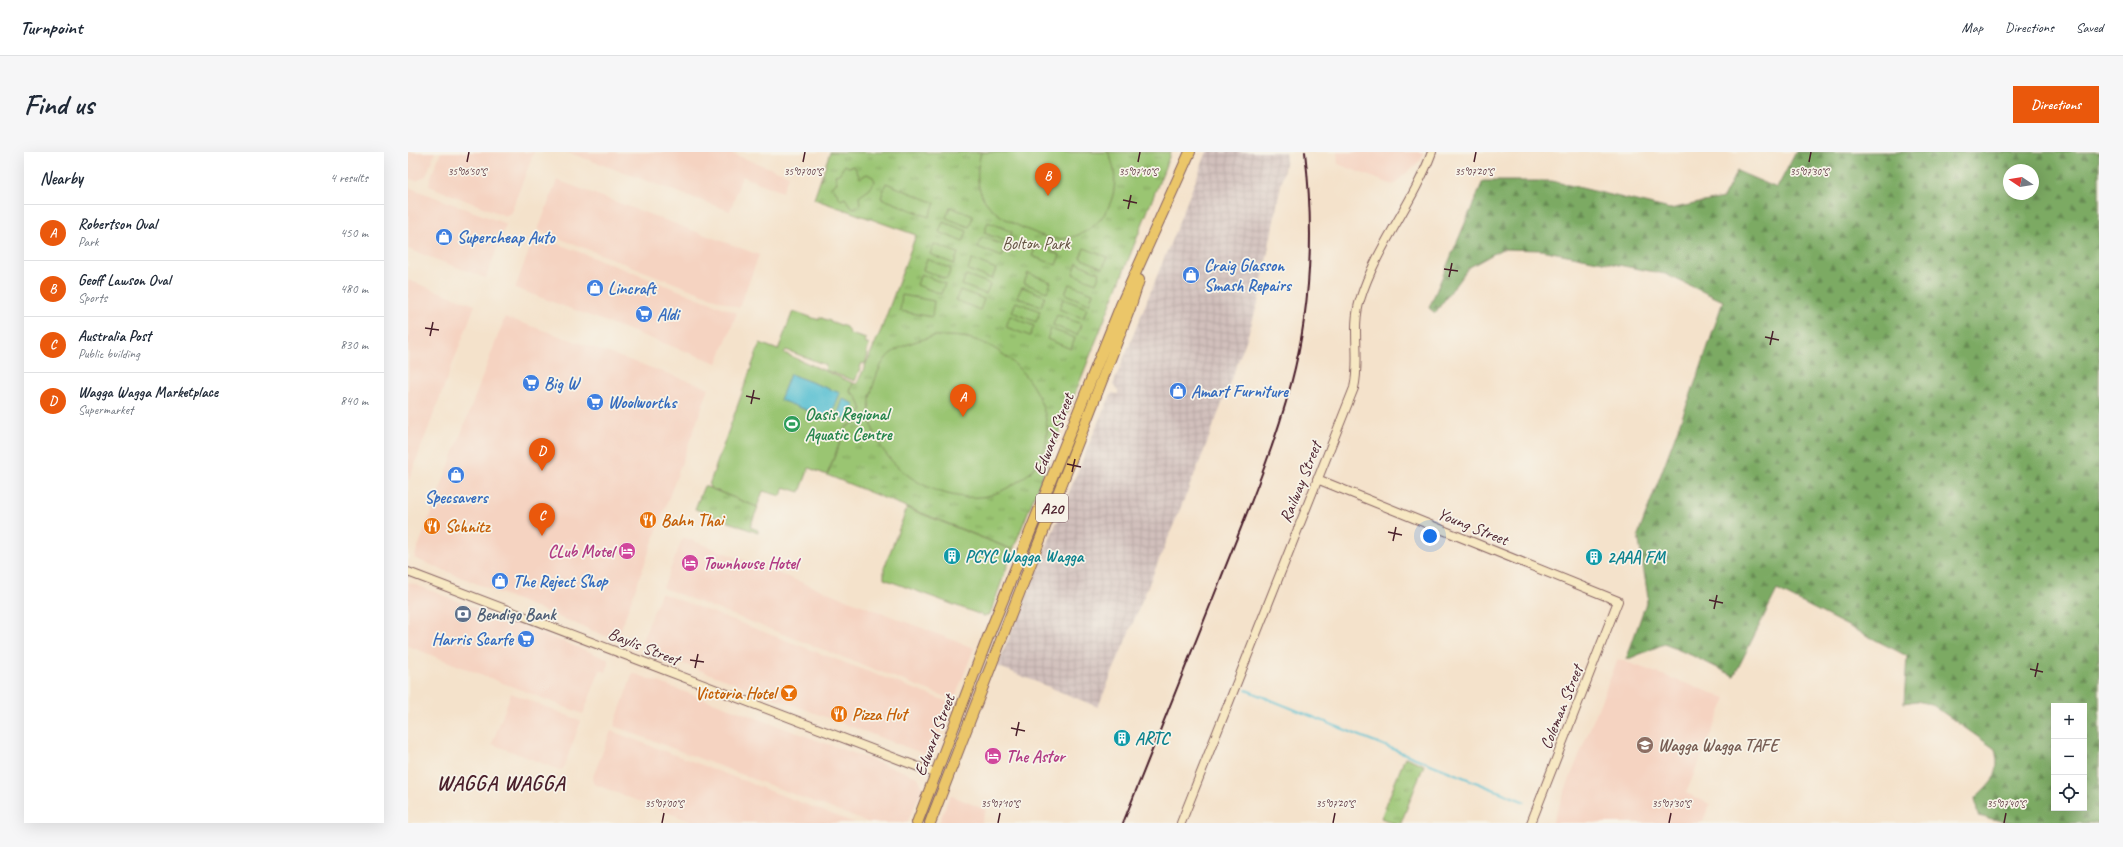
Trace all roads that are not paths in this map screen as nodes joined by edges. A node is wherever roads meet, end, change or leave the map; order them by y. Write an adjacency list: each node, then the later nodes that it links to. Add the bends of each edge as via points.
1 (1186, 152): 4 (highway, Edward Street / A20)
2 (1190, 152): 4 (highway, Edward Street / A20)
3 (1432, 152): 6 (street, Railway Street, via 1418,185 1380,252 1364,287 1356,317 1356,379)
4 (1168, 204): 5 (highway, Edward Street / A20)
5 (1153, 237): 9 (highway, Edward Street / A20, via 1121,305); 10 (highway, Edward Street / A20, via 1130,308)
6 (1316, 479): 8 (street, Young Street); 15 (street, Railway Street)
7 (408, 572): 11 (street, Baylis Street)
8 (1618, 601): 16 (street, Coleman Street)
9 (988, 637): 10 (highway); 11 (highway, Edward Street / A20)
10 (1000, 642): 12 (highway, Edward Street / A20)
11 (937, 774): 12 (highway); 13 (highway, Edward Street / A20)
12 (948, 778): 14 (highway, Edward Street / A20)
13 (917, 823)
14 (930, 823)
15 (1181, 823)
16 (1531, 823)

